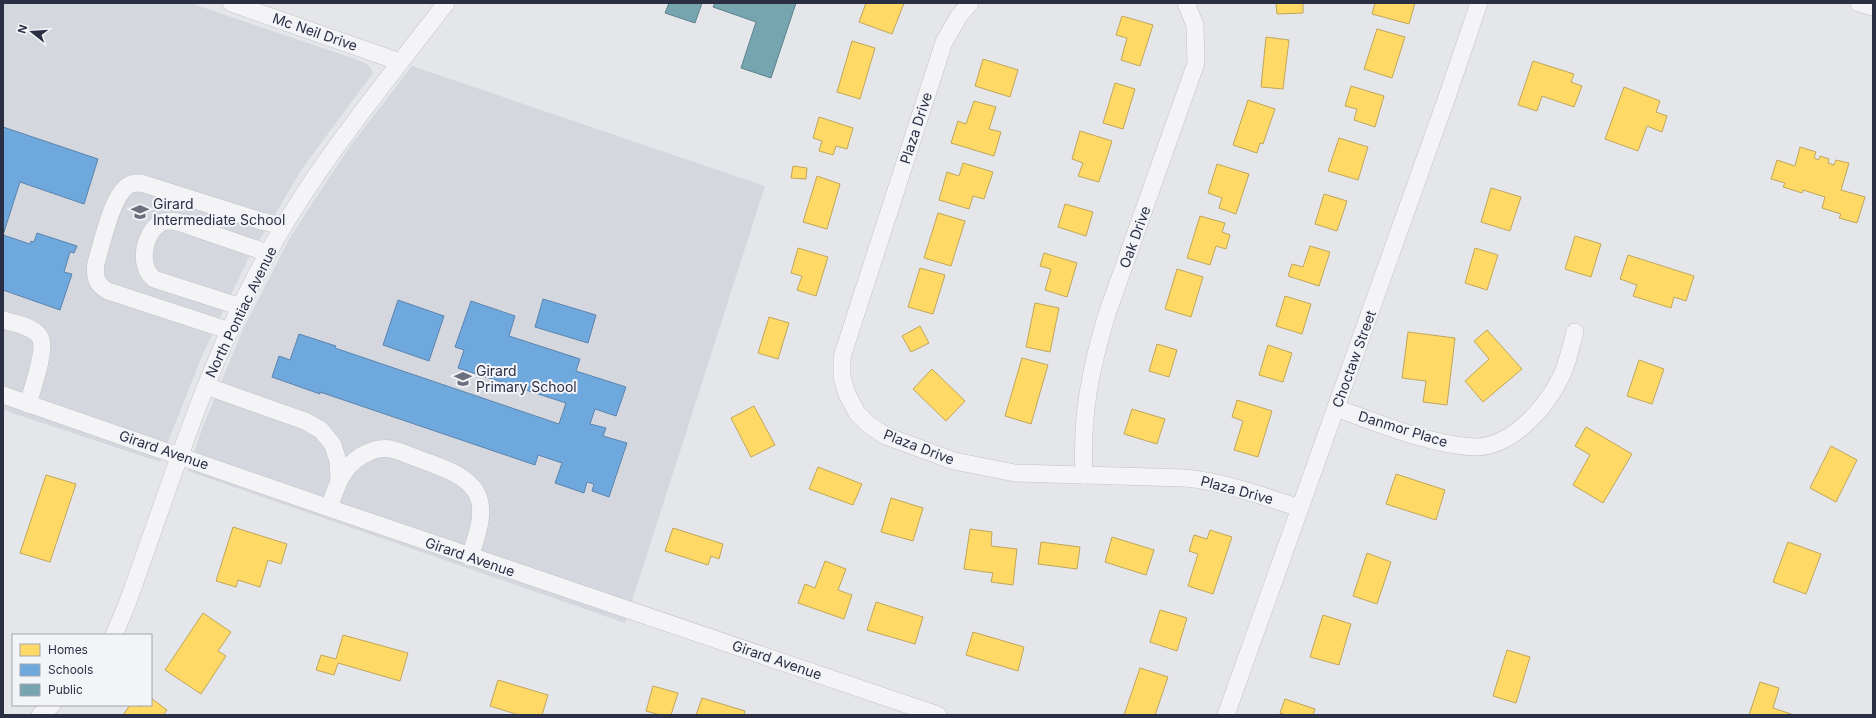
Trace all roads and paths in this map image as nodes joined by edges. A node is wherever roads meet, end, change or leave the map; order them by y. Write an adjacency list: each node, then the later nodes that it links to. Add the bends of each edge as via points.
1 (231, 3): 8 (street, Mc Neil Drive)
2 (446, 3): 8 (street, North Pontiac Avenue)
3 (970, 3): 20 (street, Plaza Drive, via 944,42 842,357 842,377 857,413 886,436 954,461 980,467 1016,473)
4 (1186, 3): 20 (street, Oak Drive, via 1195,25 1196,63 1106,314 1096,350 1084,413)
5 (1479, 3): 18 (street, Choctaw Street, via 1448,97)
6 (1860, 3): 7 (street)
7 (1873, 7)
8 (400, 62): 9 (street, North Pontiac Avenue, via 332,152)
9 (283, 226): 10 (street, North Pontiac Avenue); 13 (street, via 142,183 130,184 122,191 116,202 94,272 101,287 108,292)
10 (268, 253): 11 (street, North Pontiac Avenue); 11 (street, via 178,222 160,223 150,236 144,251 145,267 154,279)
11 (241, 307): 13 (street, North Pontiac Avenue)
12 (3, 320): 17 (street, via 29,329 40,336 41,355)
13 (230, 331): 15 (street, North Pontiac Avenue)
14 (1575, 332): 18 (street, Danmor Place, via 1566,365 1557,385 1523,427 1502,440 1476,447 1453,445)
15 (206, 386): 19 (street, North Pontiac Avenue); 21 (street, via 305,421 321,430 333,444)
16 (3, 395): 17 (street, Girard Avenue)
17 (28, 404): 19 (street, Girard Avenue)
18 (1336, 408): 23 (street, Choctaw Street)
19 (181, 456): 22 (street, Girard Avenue); 25 (street, North Pontiac Avenue)
20 (1084, 475): 23 (street, Plaza Drive, via 1207,480)
21 (339, 478): 22 (street); 24 (street, via 348,465 360,455 389,448 452,471 476,492 480,506 480,521)
22 (329, 508): 24 (street, Girard Avenue)
23 (1300, 508): 29 (street, Choctaw Street)
24 (470, 557): 28 (street, Girard Avenue)
25 (114, 634)
26 (51, 706): 27 (street)
27 (40, 715)
28 (938, 715)
29 (1226, 715)

